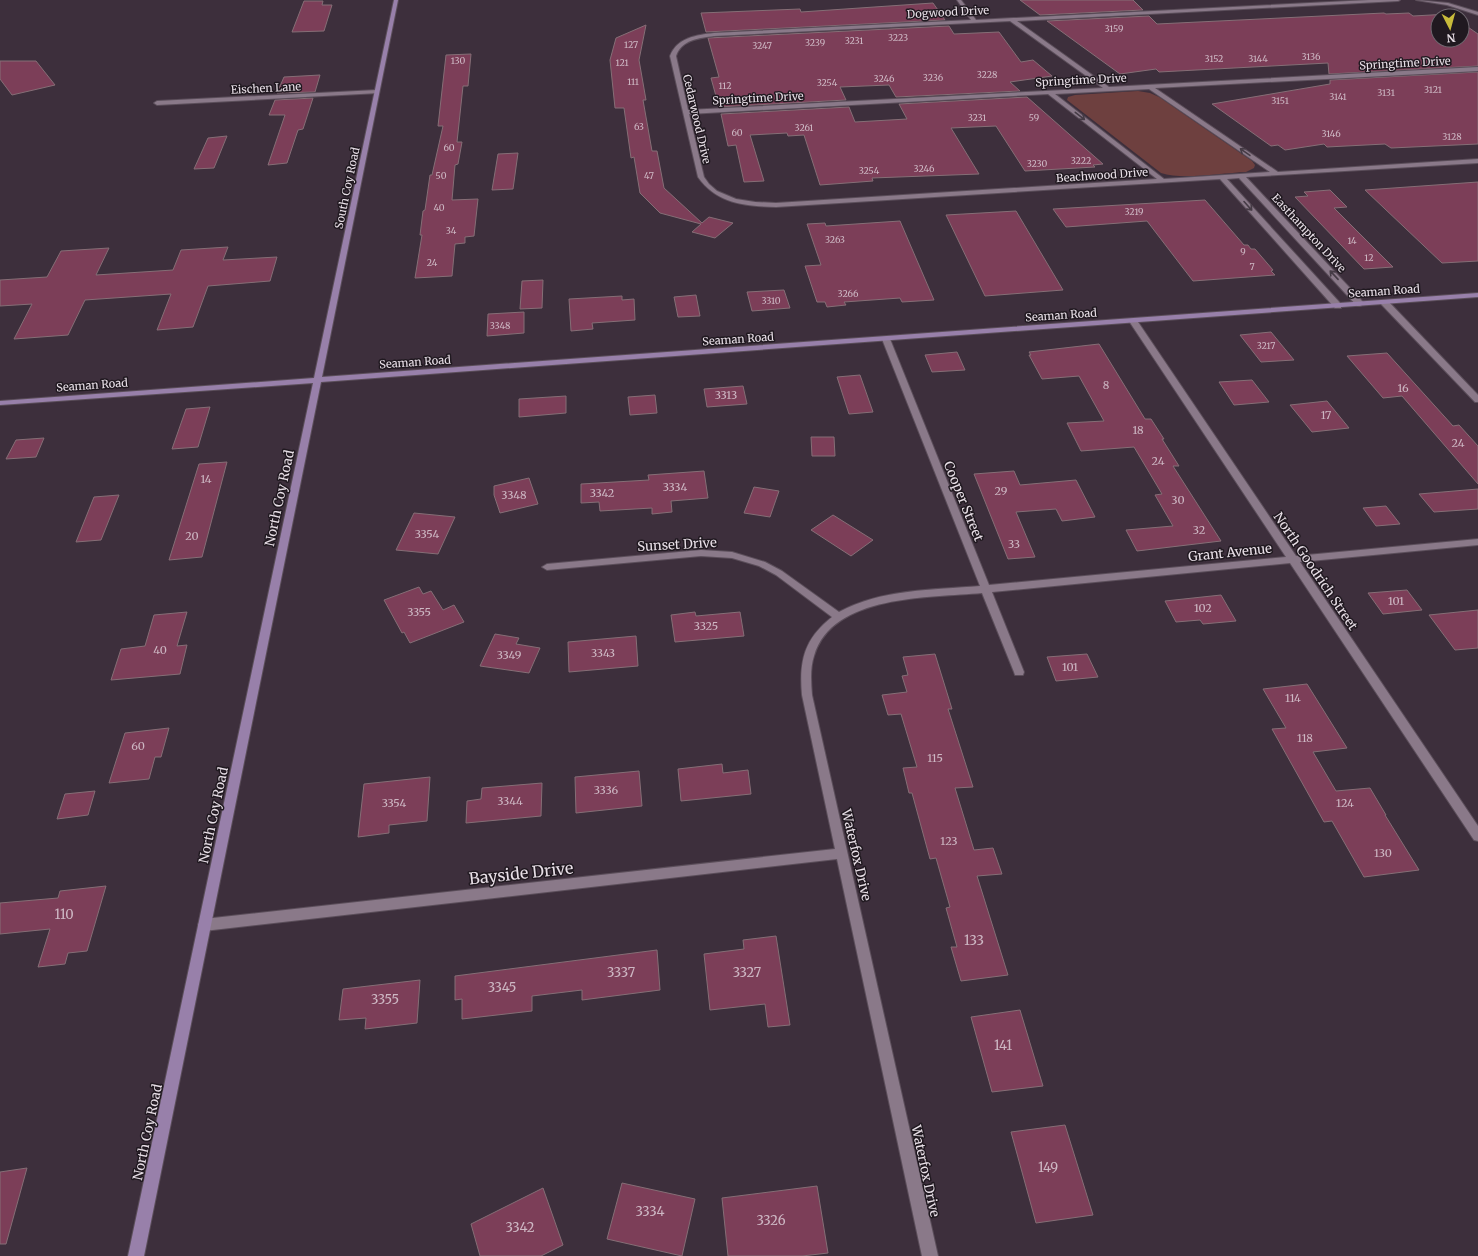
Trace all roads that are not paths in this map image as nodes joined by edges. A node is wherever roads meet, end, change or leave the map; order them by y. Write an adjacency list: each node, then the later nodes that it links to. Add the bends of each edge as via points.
1 (396, 0): 12 (street, South Coy Road)
2 (959, 0): 7 (street)
3 (1398, 0): 6 (street, Dogwood Drive)
4 (1418, 0): 5 (street, via 1448,4)
5 (1478, 14)
6 (1011, 19): 7 (street, Dogwood Drive); 11 (street)
7 (974, 21): 8 (street, Dogwood Drive, via 729,33)
8 (692, 39): 15 (street, Cedarwood Drive, via 680,45 673,56)
9 (1478, 69): 10 (street, Springtime Drive)
10 (1150, 87): 11 (street, Springtime Drive); 17 (street, Easthampton Drive, one-way to 10)
11 (1108, 89): 13 (street, Springtime Drive)
12 (377, 92): 14 (street, Eischen Lane); 28 (street, South Coy Road)
13 (1049, 92): 15 (street, Springtime Drive); 20 (street, one-way to 20)
14 (157, 103)
15 (686, 112): 21 (street, Cedarwood Drive, via 701,177 707,186)
16 (1478, 161): 17 (street, Beachwood Drive)
17 (1276, 174): 18 (street, Beachwood Drive)
18 (1241, 176): 19 (street, Beachwood Drive); 24 (street, Easthampton Drive, one-way to 18)
19 (1222, 177): 20 (street, Beachwood Drive); 25 (street, one-way to 25)
20 (1163, 181): 21 (street, Beachwood Drive, via 776,205 751,204)
21 (727, 198)
22 (1478, 296): 23 (street, Seaman Road)
23 (1384, 302): 24 (street, Seaman Road); 29 (street)
24 (1360, 304): 25 (street, Seaman Road)
25 (1338, 306): 26 (street, Seaman Road)
26 (1133, 321): 27 (street, Seaman Road); 32 (street, North Goodrich Street)
27 (886, 339): 28 (street, Seaman Road); 34 (street, Cooper Street)
28 (318, 380): 30 (street, Seaman Road); 39 (street, North Coy Road)
29 (1478, 400)
30 (0, 403)
31 (1478, 542): 32 (street, Grant Avenue)
32 (1291, 559): 34 (street, Grant Avenue); 37 (street, North Goodrich Street)
33 (547, 567): 35 (street, Sunset Drive, via 701,553 732,555 762,564 779,573)
34 (985, 589): 35 (street, Waterfox Drive, via 871,601); 36 (street, Cooper Street)
35 (838, 616): 38 (street, Waterfox Drive, via 826,626 812,646 805,670 807,695)
36 (1019, 672)
37 (1478, 836)
38 (842, 853): 39 (street, Bayside Drive); 41 (street, Waterfox Drive)
39 (204, 925): 40 (street, North Coy Road)
40 (136, 1256)
41 (930, 1256)

